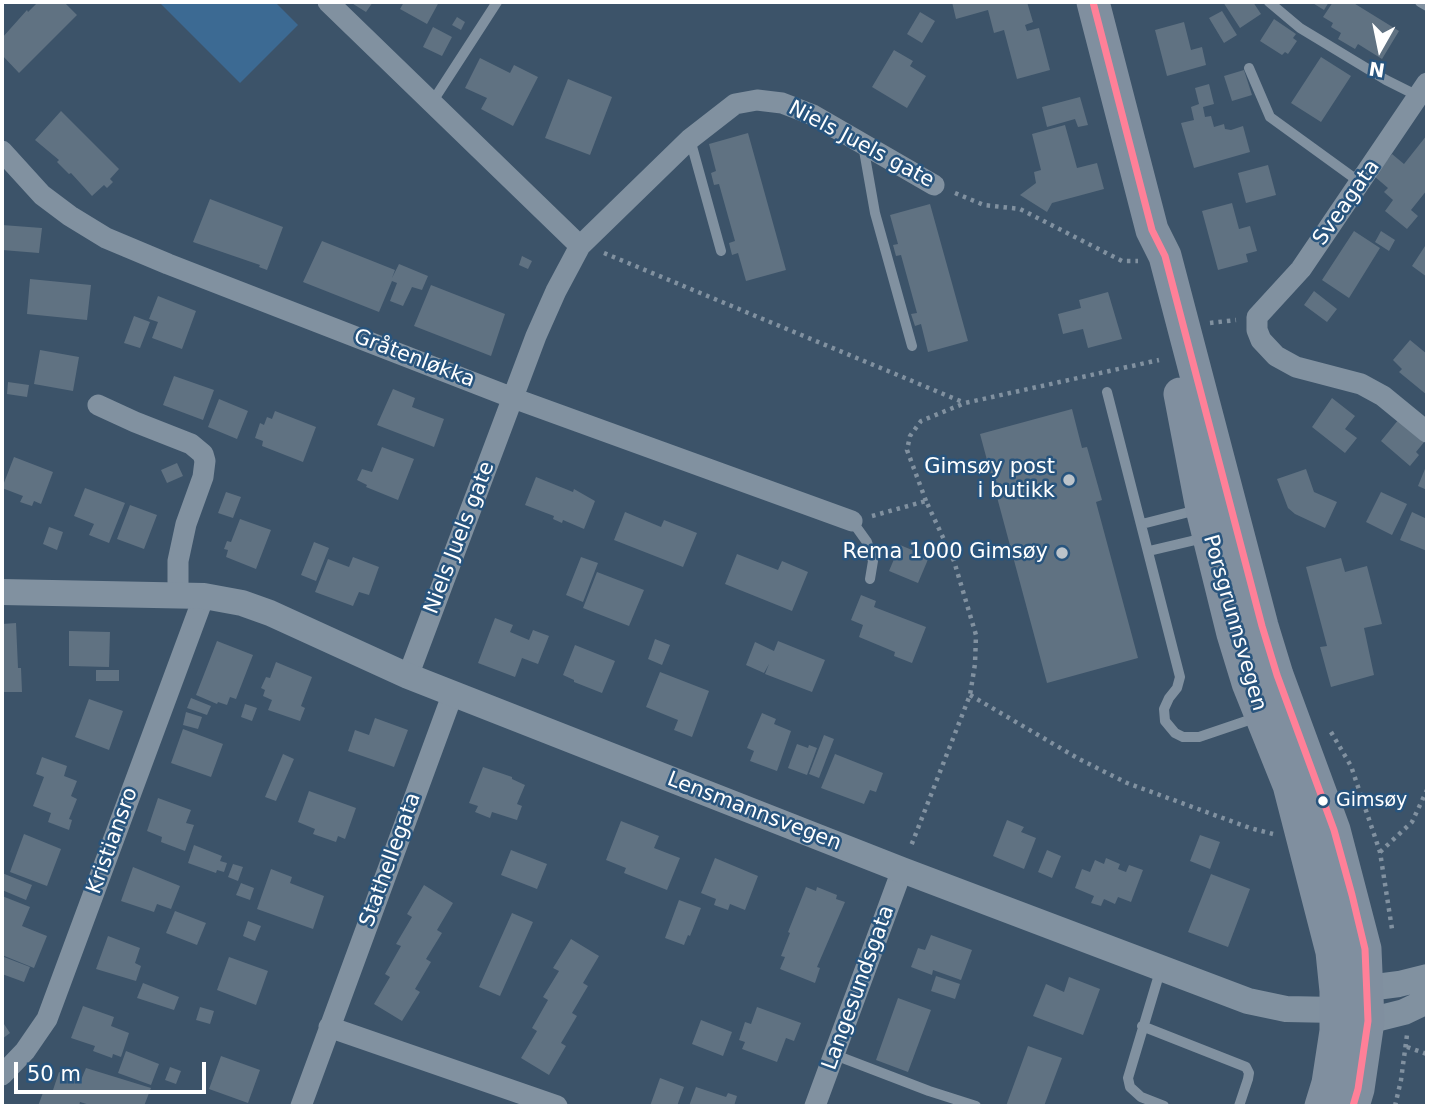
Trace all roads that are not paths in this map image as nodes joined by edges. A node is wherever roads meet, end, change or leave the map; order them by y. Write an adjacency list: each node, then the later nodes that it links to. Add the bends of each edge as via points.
1 (328, 2): 9 (street)
2 (497, 2): 9 (lane)
3 (1093, 2): 23 (main road, Porsgrunnsvegen, via 1152,230 1152,259)
4 (1269, 2): 8 (lane, via 1300,28 1386,80)
5 (1420, 2): 6 (lane)
6 (1427, 6)
7 (1249, 68): 13 (lane, via 1270,117)
8 (1423, 90): 13 (street, Sveagata)
9 (431, 104): 15 (street)
10 (690, 139): 11 (street, Niels Juels gate, via 735,104 757,100 782,103 813,115); 15 (street, Niels Juels gate); 16 (lane)
11 (863, 144): 14 (street, Niels Juels gate); 17 (lane, via 875,213)
12 (2, 151): 19 (street, Gråtenløkka, via 43,195 106,238)
13 (1361, 183): 21 (street, Sveagata, via 1301,269 1257,317 1257,330 1276,356 1296,367 1361,384)
14 (934, 185)
15 (580, 246): 19 (street, Niels Juels gate, via 556,291)
16 (722, 251)
17 (912, 346)
18 (1107, 391): 24 (lane)
19 (513, 398): 22 (street, Gråtenløkka); 29 (street, Niels Juels gate)
20 (98, 405): 28 (street, via 191,444 203,454 204,477 178,561)
21 (1427, 432)
22 (852, 521): 26 (lane, via 867,542 873,561)
23 (1217, 521): 24 (lane); 25 (lane); 31 (main road, Porsgrunnsvegen, via 1233,634); 35 (main road, Porsgrunnsvegen, via 1334,831 1365,949)
24 (1142, 524): 25 (lane)
25 (1149, 551): 31 (lane, via 1180,677 1164,709 1165,721 1175,733 1199,737)
26 (870, 579)
27 (2, 592): 28 (street, Lensmannsvegen)
28 (191, 595): 29 (street, Lensmannsvegen, via 242,603 270,613); 42 (street, Kristiansro, via 47,1019)
29 (408, 676): 30 (street, Lensmannsvegen)
30 (453, 694): 32 (street, Lensmannsvegen); 40 (street, Stathellegata)
31 (1261, 716): 37 (main road, Porsgrunnsvegen, via 1289,785 1321,904 1332,952)
32 (902, 870): 33 (street, Lensmannsvegen); 41 (street, Langesundsgata)
33 (1160, 968): 37 (street, Lensmannsvegen, via 1268,1006); 39 (lane)
34 (1427, 976): 35 (street)
35 (1368, 988): 37 (street); 38 (main road, Porsgrunnsvegen)
36 (1427, 1001): 38 (street)
37 (1336, 1010): 38 (street, Lensmannsvegen); 49 (main road, Porsgrunnsvegen, via 1331,1068)
38 (1368, 1021): 50 (main road, Porsgrunnsvegen)
39 (1142, 1026): 47 (lane, via 1130,1067 1130,1087); 48 (lane, via 1246,1067 1248,1079)
40 (329, 1027): 43 (street, Stathellegata); 44 (street)
41 (835, 1055): 45 (street, Langesundsgata); 46 (lane)
42 (2, 1075)
43 (301, 1106)
44 (557, 1106)
45 (815, 1106)
46 (976, 1106)
47 (1164, 1106)
48 (1238, 1106)
49 (1321, 1106)
50 (1353, 1106)

